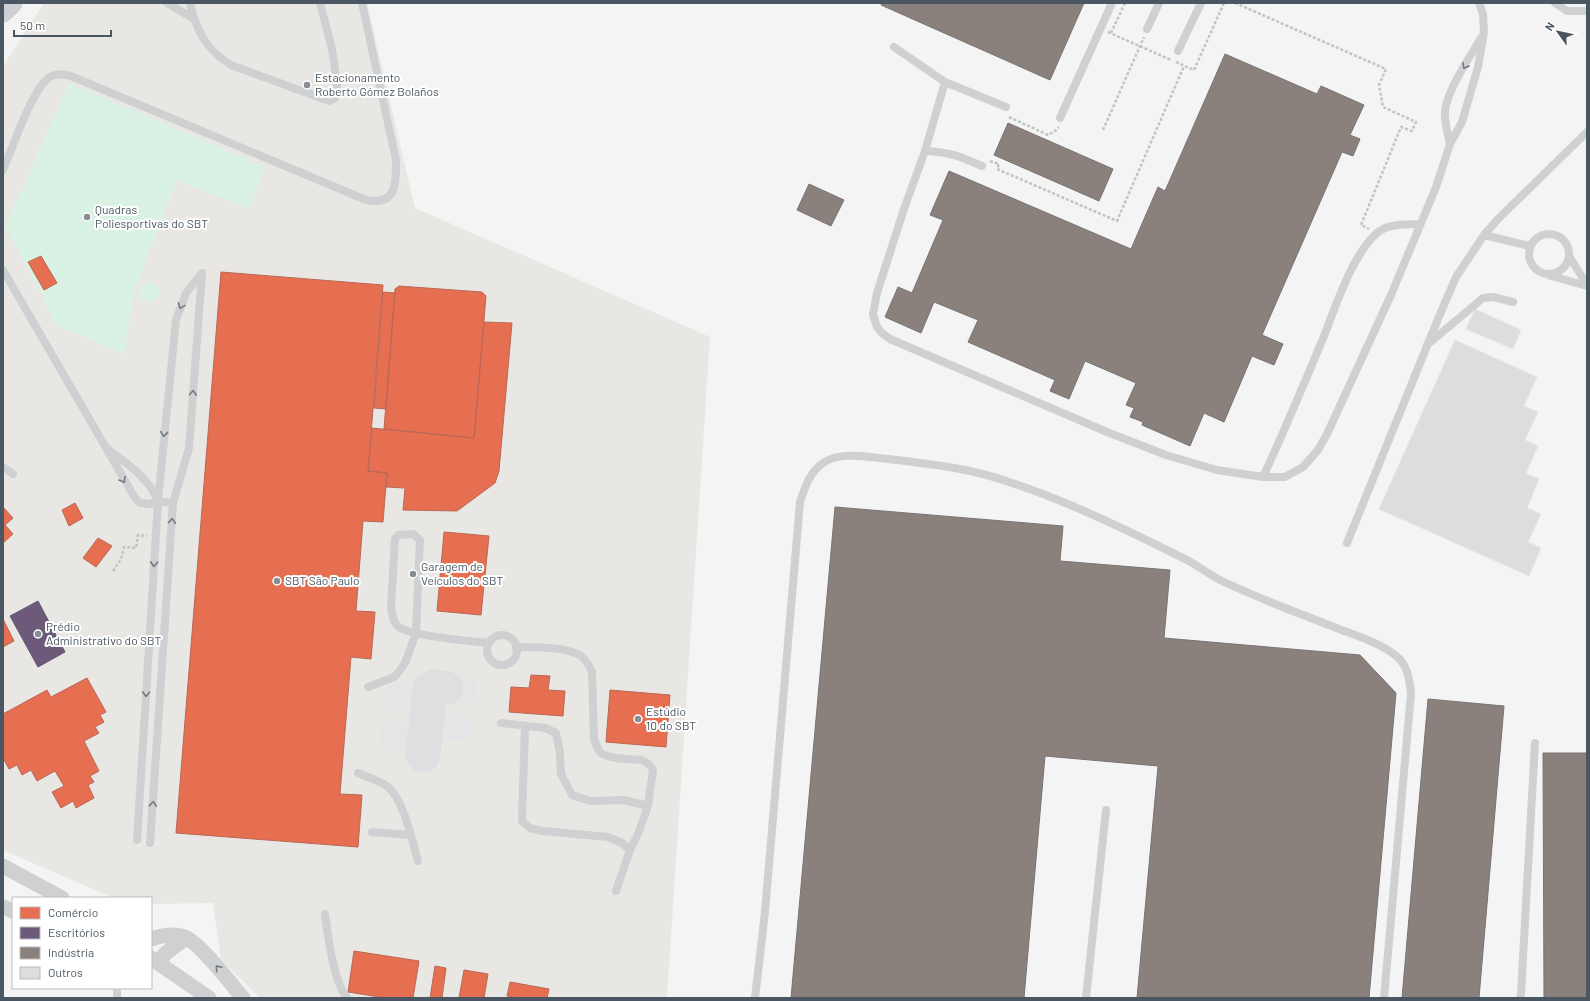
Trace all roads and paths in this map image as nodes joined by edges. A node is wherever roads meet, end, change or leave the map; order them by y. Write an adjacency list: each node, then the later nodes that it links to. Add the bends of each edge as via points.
1 (12, 3): 13 (main road)
2 (168, 3): 15 (lane)
3 (190, 3): 15 (lane)
4 (320, 3): 15 (lane, via 332,49 337,84 337,94 329,101 231,65 207,46)
5 (362, 3): 30 (lane, via 396,160 396,182 389,197 382,201 366,200 71,76 60,74 50,77 34,97)
6 (1112, 3): 24 (lane)
7 (1125, 3): 18 (path)
8 (1159, 3): 16 (lane)
9 (1201, 3): 20 (lane)
10 (1235, 3): 32 (path, via 1386,69 1379,85 1384,107 1416,122 1412,131 1401,127 1360,225)
11 (1479, 3): 17 (lane, via 1483,14)
12 (1555, 3): 14 (lane, via 1567,10)
13 (3, 12)
14 (1587, 12)
15 (194, 19)
16 (1148, 29): 25 (path)
17 (1484, 32): 27 (lane, via 1478,67 1464,115); 27 (lane, one-way to 27, via 1448,98 1445,122)
18 (1111, 34)
19 (894, 47): 22 (lane)
20 (1178, 51)
21 (1184, 66): 29 (path, via 1117,221 997,169 999,164)
22 (945, 82): 23 (lane); 28 (lane)
23 (1006, 108)
24 (1060, 118)
25 (1103, 130)
26 (1587, 132): 33 (lane, via 1542,174)
27 (1450, 144): 31 (lane)
28 (925, 151): 29 (lane, via 944,152); 44 (lane, via 877,293 873,314 882,333 1100,429 1166,455 1216,470)
29 (984, 162)
30 (3, 170)
31 (1420, 224): 32 (lane, via 1389,227); 44 (lane, via 1391,296 1318,450 1303,468 1285,477)
32 (1378, 233): 44 (lane, via 1365,247 1349,275)
33 (1484, 235): 34 (lane); 40 (lane, via 1456,277)
34 (1530, 246): 35 (lane, via 1538,236 1550,233 1557,235 1566,243); 37 (lane, via 1528,259 1534,269)
35 (1569, 256): 37 (lane, via 1558,272); 38 (lane)
36 (3, 270): 41 (lane)
37 (1545, 274): 38 (lane)
38 (1587, 286)
39 (1513, 302): 40 (lane, via 1493,297 1483,298)
40 (1427, 345): 48 (lane)
41 (104, 446): 45 (lane, via 139,474); 45 (lane, one-way to 45, via 135,498 140,503 150,504)
42 (3, 467): 43 (lane)
43 (13, 474)
44 (1263, 477)
45 (158, 501): 46 (lane); 46 (lane, one-way to 45, via 189,448 202,273 186,293 176,320); 62 (lane, one-way to 62)
46 (173, 503): 63 (lane, one-way to 46)
47 (147, 536): 49 (path, via 138,535 136,548 124,547 121,559)
48 (1347, 543)
49 (113, 571)
50 (416, 633): 50 (lane, via 420,540 413,534 398,535 395,539 392,616 399,628); 51 (lane); 53 (lane, via 405,663 398,673)
51 (488, 643): 52 (lane, via 503,635 510,637); 52 (lane, via 488,655 500,664 508,664 511,661 516,654)
52 (516, 647): 58 (lane, via 563,650 582,656 587,662 592,672 594,739 597,747 607,756 646,761 652,767)
53 (368, 687)
54 (501, 723): 55 (lane)
55 (525, 726): 58 (lane, via 546,728 556,732 561,774 572,794 590,801 624,800); 64 (lane, via 522,821 530,828 542,831 608,837)
56 (1535, 743): 73 (lane)
57 (358, 773): 61 (lane, via 387,786 397,799)
58 (648, 806): 64 (lane)
59 (1106, 810): 78 (lane)
60 (372, 832): 61 (lane)
61 (410, 835): 65 (lane)
62 (137, 840)
63 (150, 843)
64 (630, 850): 67 (lane)
65 (418, 861)
66 (3, 866): 68 (street)
67 (616, 891)
68 (60, 897)
69 (325, 914): 76 (lane, via 336,974 342,992)
70 (186, 938): 71 (street, via 166,935); 72 (street); 75 (street, one-way to 70, via 204,952)
71 (152, 939)
72 (154, 960): 74 (street)
73 (1521, 996)
74 (209, 998)
75 (243, 998)
76 (347, 998)
77 (755, 998): 79 (lane, via 765,912 800,502 813,472 823,463 836,458 857,456 928,463 1009,481 1080,509 1188,561 1220,580 1360,637 1395,655 1404,663 1409,674 1411,693)
78 (1086, 998)
79 (1384, 998)

